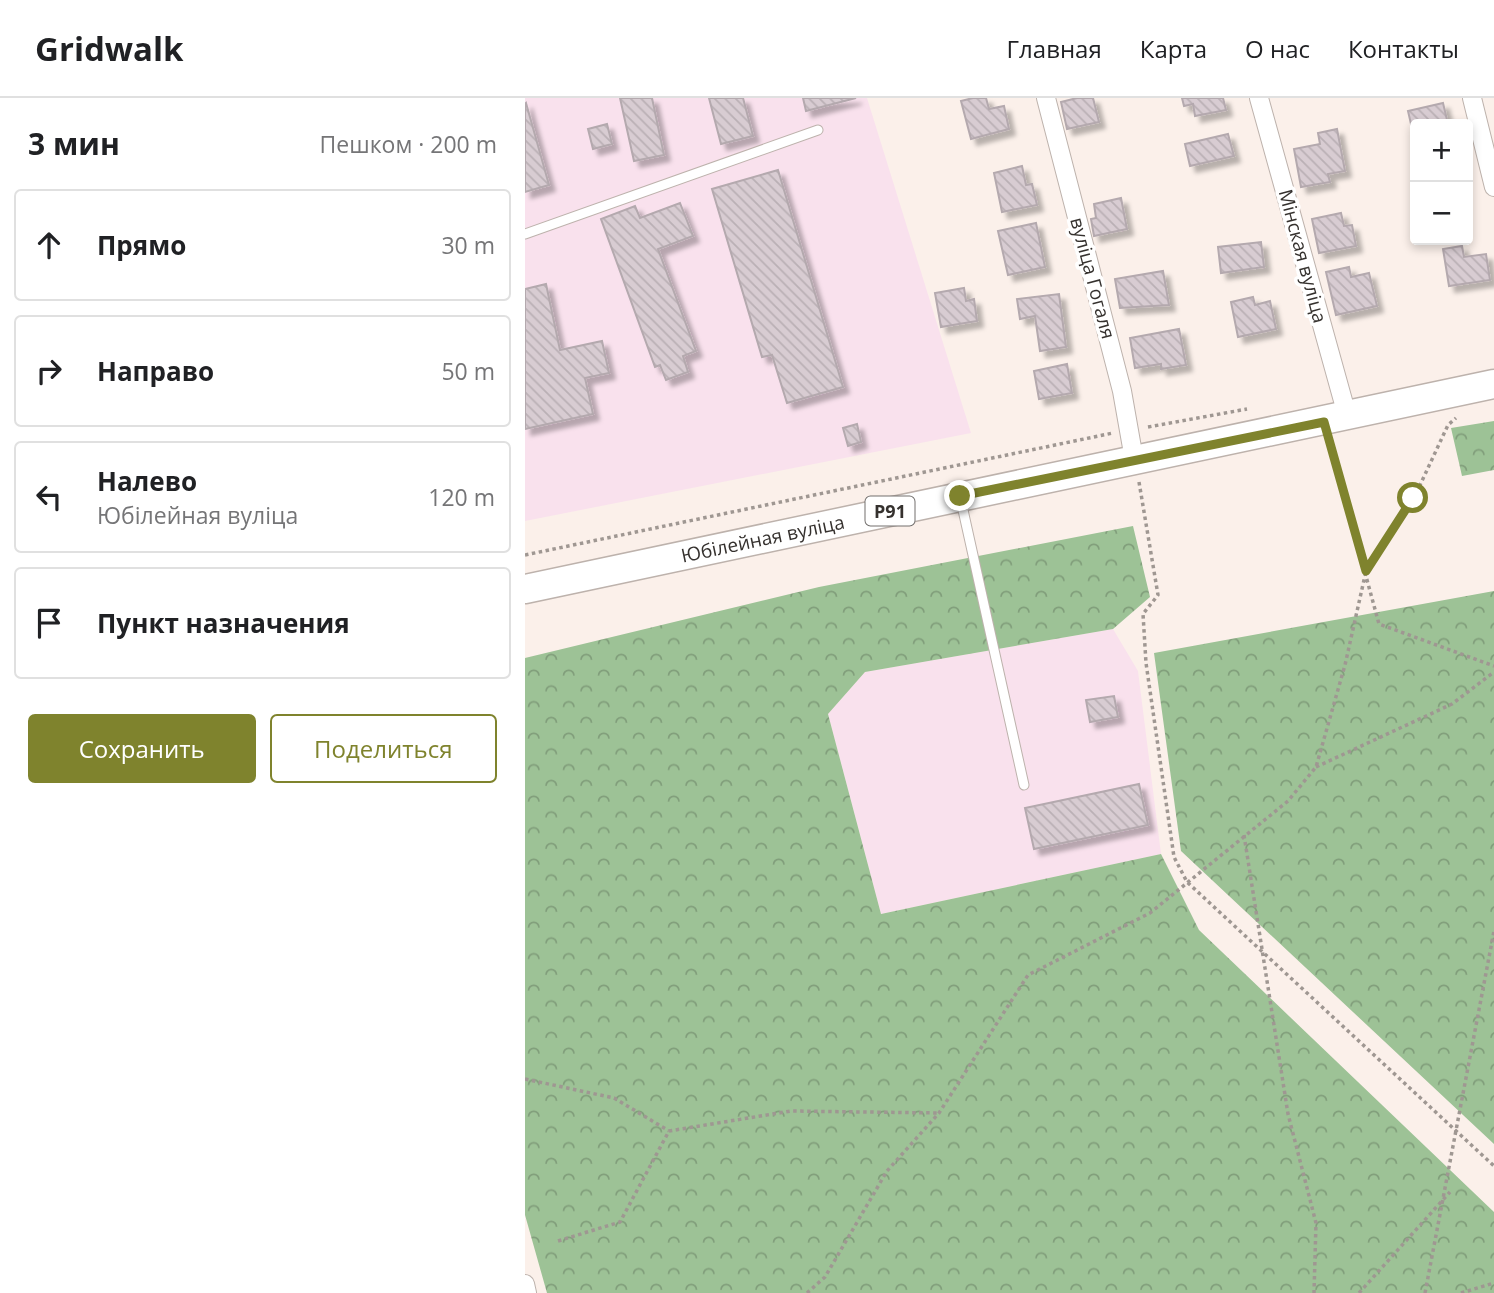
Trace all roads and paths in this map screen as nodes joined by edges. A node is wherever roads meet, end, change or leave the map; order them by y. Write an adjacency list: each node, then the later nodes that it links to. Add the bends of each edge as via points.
1 (1045, 98): 10 (street, вуліца Гогаля)
2 (1259, 98): 9 (street, Мінская вуліца)
3 (1472, 98): 5 (street)
4 (818, 130): 6 (lane)
5 (1494, 187)
6 (525, 234)
7 (1494, 384): 9 (main road, Юбілейная вуліца / Р91)
8 (1457, 417): 14 (path, via 1448,425 1413,498)
9 (1335, 418): 11 (main road, Юбілейная вуліца / Р91); 14 (path)
10 (1129, 430): 11 (street, вуліца Гогаля); 13 (path)
11 (1134, 459): 12 (main road, Юбілейная вуліца / Р91); 21 (path, via 1158,595 1143,614 1146,663 1174,857)
12 (960, 496): 15 (main road, Юбілейная вуліца / Р91); 19 (lane)
13 (525, 555)
14 (1366, 571): 16 (path, via 1379,624); 18 (path)
15 (525, 589)
16 (1494, 666)
17 (1494, 672): 18 (path, via 1452,704)
18 (1315, 766): 20 (path, via 1289,801)
19 (1024, 785)
20 (1244, 835): 21 (path); 23 (path)
21 (1187, 882): 23 (path); 25 (path, via 1150,913 1028,975)
22 (1494, 931): 26 (path)
23 (1263, 951): 26 (path); 36 (path, via 1288,1114 1316,1223)
24 (525, 1079): 27 (path, via 614,1098)
25 (939, 1113): 27 (path, via 791,1111); 35 (path, via 887,1171 825,1277)
26 (1456, 1128): 28 (path); 30 (path)
27 (669, 1131): 31 (path, via 620,1222)
28 (1494, 1166)
29 (1450, 1192): 30 (path)
30 (1445, 1198): 37 (path); 38 (path)
31 (558, 1241)
32 (525, 1283): 34 (street)
33 (1494, 1283): 39 (path)
34 (527, 1293)
35 (807, 1293)
36 (1314, 1293)
37 (1359, 1293)
38 (1425, 1293)
39 (1461, 1293)

